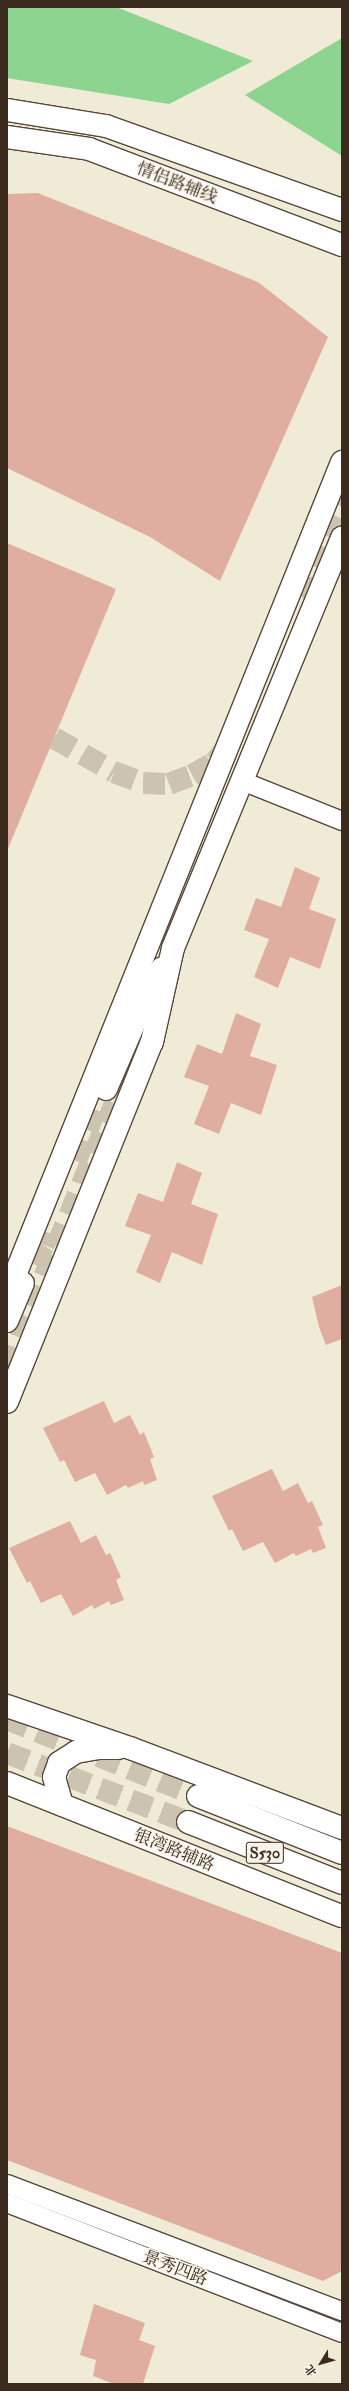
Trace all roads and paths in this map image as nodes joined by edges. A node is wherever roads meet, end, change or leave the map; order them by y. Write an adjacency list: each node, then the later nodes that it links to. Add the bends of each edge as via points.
1 (7, 110): 3 (main road, 情侣路辅线, via 106,126)
2 (7, 137): 4 (main road, 情侣路辅线, via 89,149)
3 (342, 210)
4 (342, 246)
5 (342, 462): 10 (main road)
6 (342, 537): 7 (main road)
7 (242, 780): 8 (street); 9 (main road)
8 (342, 821)
9 (173, 948): 11 (main road, via 146,996); 12 (main road, via 152,1042)
10 (7, 1295)
11 (7, 1321)
12 (7, 1402)
13 (7, 1706): 14 (main road)
14 (130, 1748): 17 (main road, via 98,1748 76,1752 59,1763 54,1777); 19 (main road)
15 (7, 1783): 17 (main road, 银湾路辅路)
16 (198, 1796): 20 (main road, S530)
17 (62, 1805): 22 (main road, 银湾路辅路)
18 (188, 1822): 21 (main road, S530)
19 (342, 1828)
20 (342, 1853)
21 (342, 1884)
22 (342, 1916)
23 (7, 2184): 25 (street, 景秀四路)
24 (7, 2203): 26 (street, 景秀四路)
25 (342, 2311)
26 (342, 2333)

